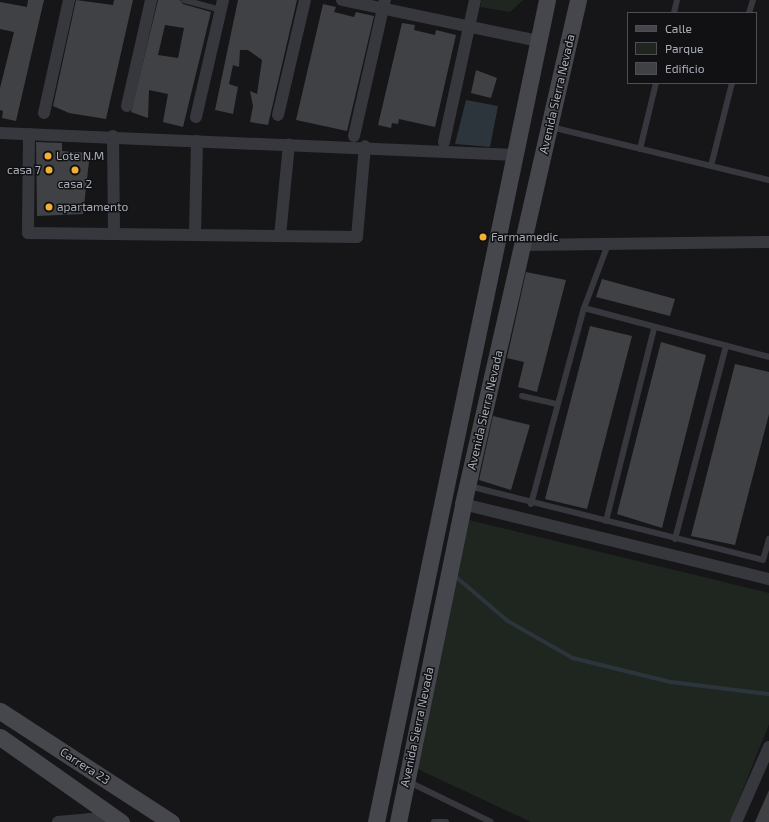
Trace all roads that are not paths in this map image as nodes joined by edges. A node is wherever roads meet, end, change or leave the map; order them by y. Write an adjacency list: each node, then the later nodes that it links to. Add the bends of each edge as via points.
1 (69, 0): 20 (street)
2 (151, 0): 19 (street)
3 (184, 0): 12 (lane)
4 (304, 0): 21 (street)
5 (342, 0): 11 (street)
6 (475, 0): 15 (street)
7 (548, 0): 16 (main road, Avenida Sierra Nevada)
8 (578, 0): 23 (main road, Avenida Sierra Nevada)
9 (677, 0): 13 (lane)
10 (753, 0): 14 (lane)
11 (384, 4): 15 (street); 27 (street)
12 (222, 5): 22 (street)
13 (674, 12)
14 (750, 12)
15 (469, 26): 16 (street); 29 (street)
16 (538, 41): 33 (main road, Avenida Sierra Nevada)
17 (656, 84): 32 (lane)
18 (732, 84): 34 (lane)
19 (127, 106)
20 (44, 113)
21 (278, 115)
22 (196, 117)
23 (549, 126): 32 (lane); 41 (main road, Avenida Sierra Nevada)
24 (0, 133): 25 (street)
25 (29, 134): 26 (street); 36 (street, via 28,233)
26 (113, 136): 28 (street); 36 (street)
27 (354, 136)
28 (198, 141): 30 (street); 37 (street)
29 (444, 142)
30 (289, 144): 31 (street); 38 (street)
31 (365, 146): 33 (street); 38 (street, via 357,237)
32 (640, 149): 34 (lane)
33 (514, 156): 62 (main road, Avenida Sierra Nevada)
34 (711, 166): 35 (lane)
35 (769, 180)
36 (114, 234): 37 (street)
37 (195, 235): 38 (street)
38 (280, 236)
39 (769, 242): 40 (street)
40 (608, 244): 41 (street); 42 (lane)
41 (522, 245): 48 (main road, Avenida Sierra Nevada)
42 (584, 308): 43 (lane); 47 (lane)
43 (654, 328): 44 (lane); 51 (lane)
44 (726, 346): 45 (lane); 52 (lane)
45 (769, 357)
46 (522, 396): 47 (lane)
47 (557, 404): 50 (lane)
48 (468, 485): 49 (main road, Avenida Sierra Nevada); 50 (lane)
49 (463, 504): 54 (street); 58 (main road, Avenida Sierra Nevada)
50 (531, 504): 51 (lane)
51 (606, 521): 52 (lane)
52 (675, 539): 53 (lane, via 763,560)
53 (769, 539)
54 (769, 579)
55 (0, 711): 61 (main road, Carrera 23)
56 (0, 737): 59 (main road, Carrera 23)
57 (769, 747): 67 (street)
58 (406, 781): 63 (main road, Avenida Sierra Nevada); 66 (lane)
59 (116, 820): 60 (street)
60 (58, 822)
61 (171, 822)
62 (376, 822)
63 (398, 822)
64 (434, 822): 65 (lane)
65 (446, 822)
66 (491, 822)
67 (736, 822)

